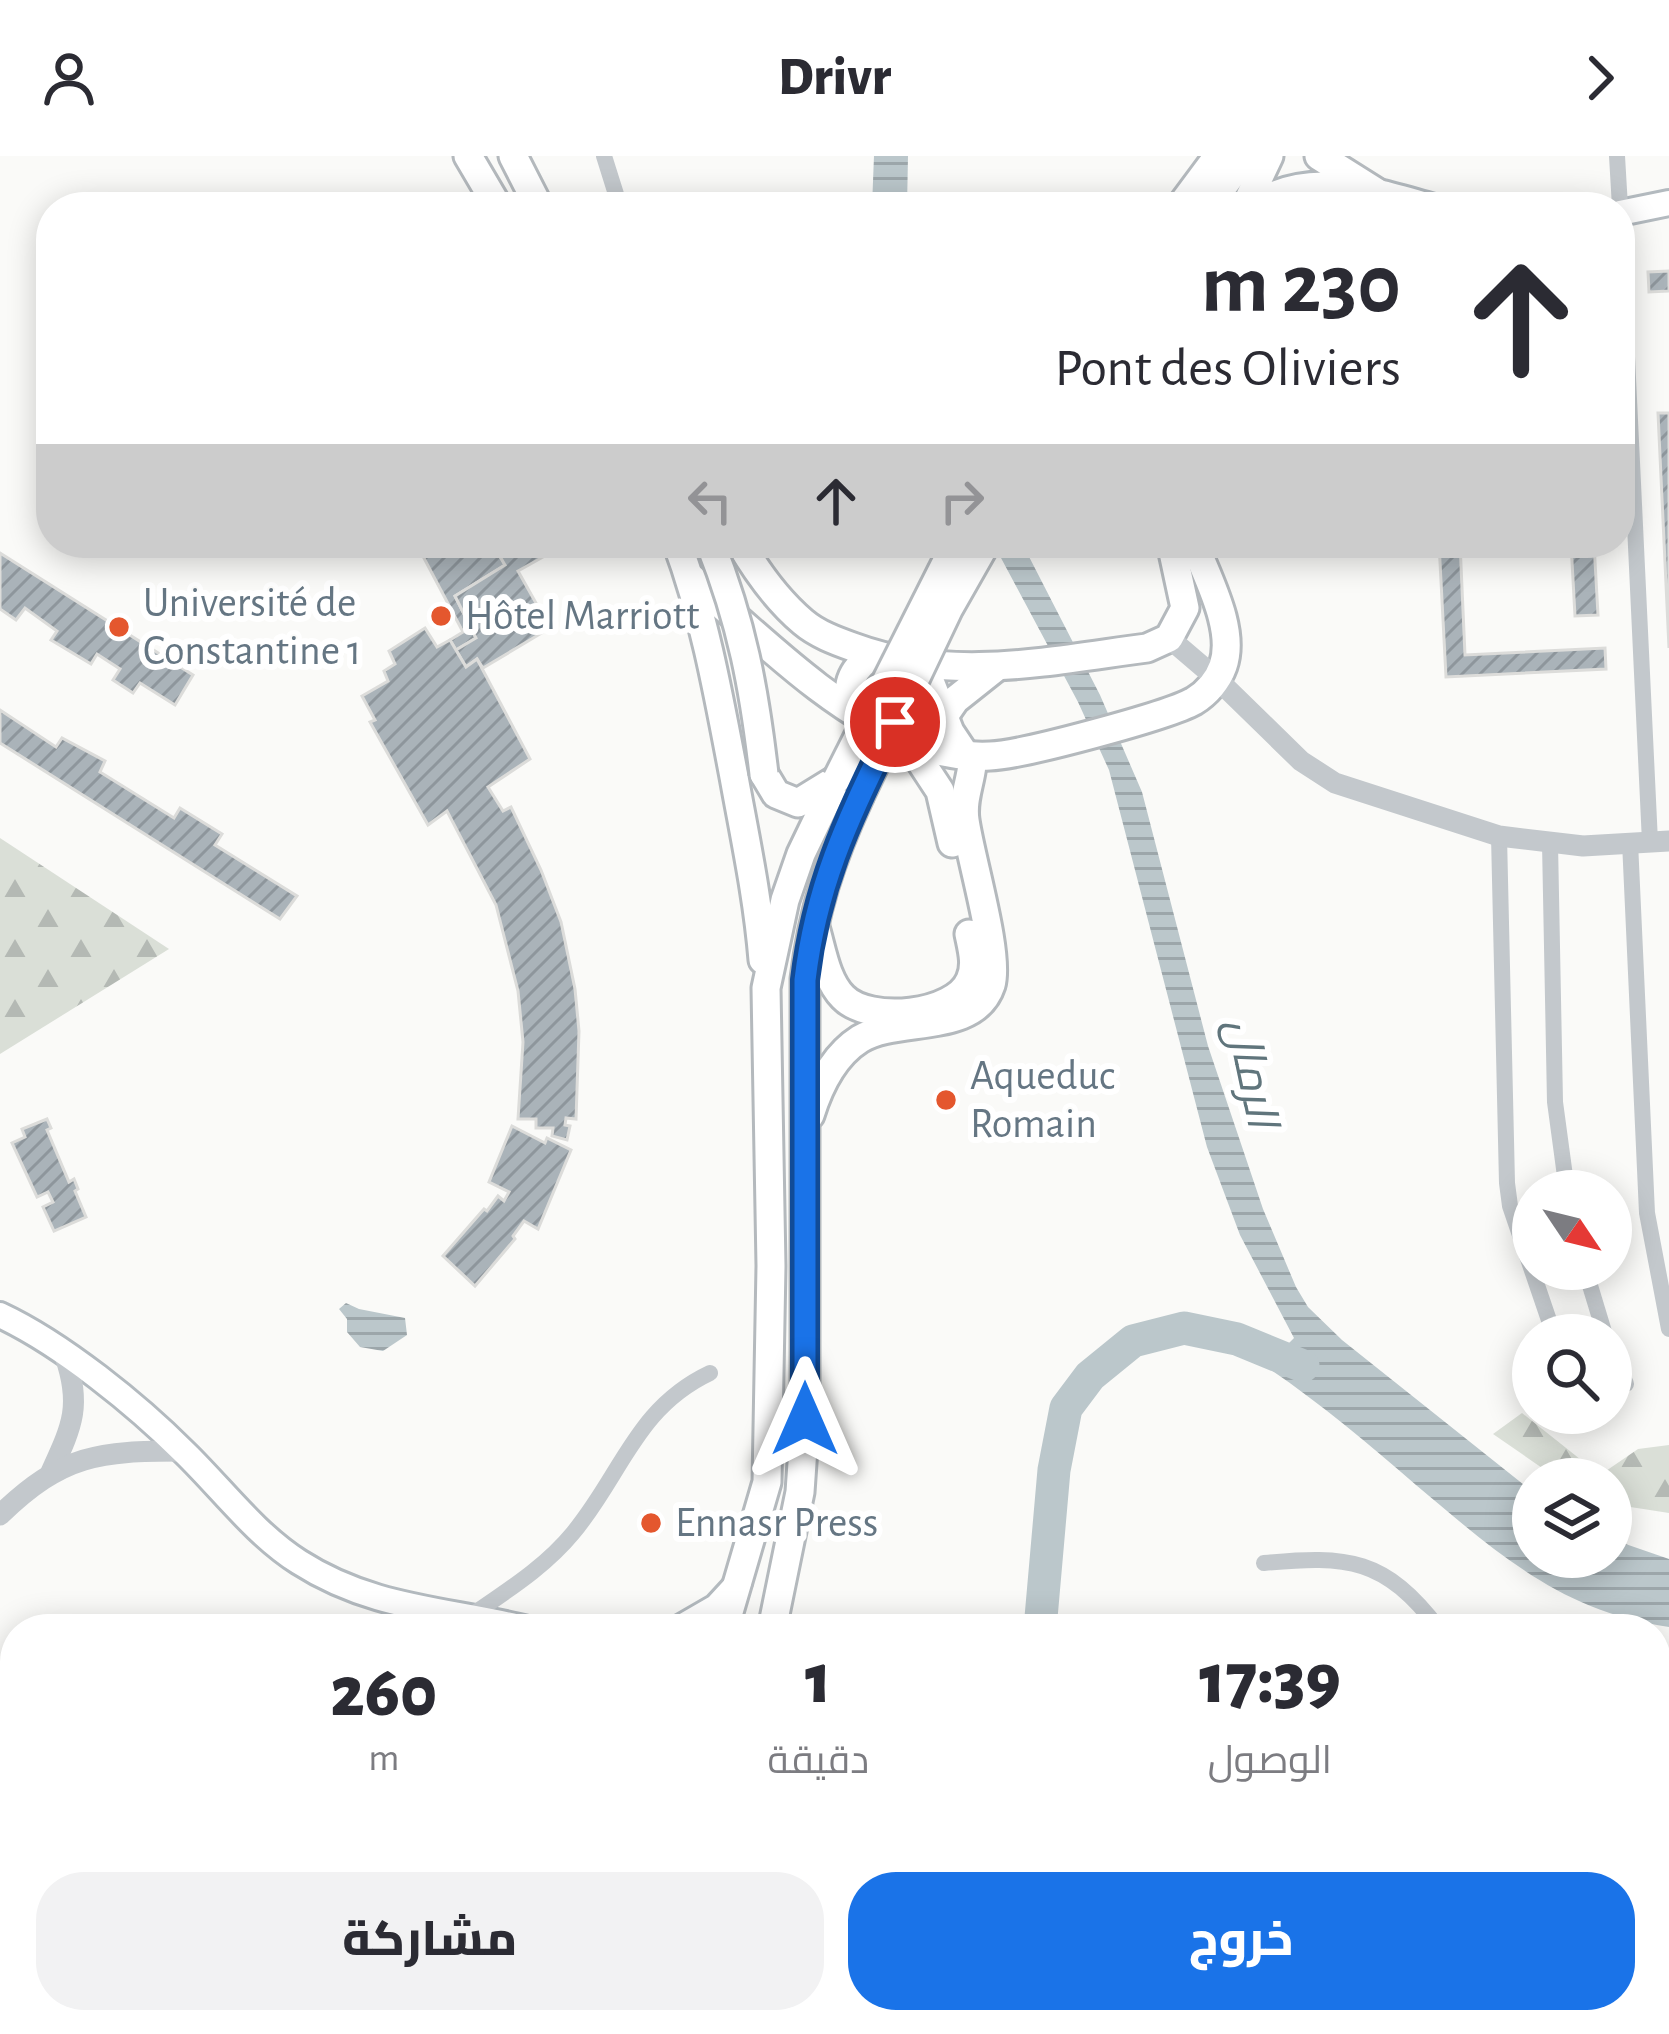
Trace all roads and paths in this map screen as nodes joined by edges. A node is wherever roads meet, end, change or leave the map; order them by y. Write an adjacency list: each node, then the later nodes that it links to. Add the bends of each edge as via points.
1 (468, 156): 9 (highway)
2 (514, 156): 10 (highway)
3 (604, 156): 11 (street)
4 (1218, 156): 12 (highway)
5 (1246, 156): 13 (highway)
6 (1269, 156): 14 (highway)
7 (1319, 156): 16 (highway)
8 (1617, 156): 17 (street)
9 (489, 192)
10 (531, 192)
11 (615, 192)
12 (1191, 192)
13 (1219, 192)
14 (1253, 192)
15 (1275, 192): 16 (main road, via 1339,183)
16 (1376, 192)
17 (1619, 192)
18 (1669, 203): 19 (main road)
19 (1635, 208)
20 (1635, 537): 40 (street)
21 (683, 558): 28 (highway)
22 (716, 558): 38 (highway, bridge, via 754,686 764,774 776,794 798,802)
23 (748, 558): 30 (highway, via 806,625)
24 (948, 558): 38 (highway, bridge)
25 (977, 558): 42 (highway, bridge, via 859,797)
26 (1175, 558): 29 (highway, via 1185,608)
27 (1200, 558): 33 (highway, via 1226,638)
28 (690, 577): 34 (highway); 43 (highway, via 722,710)
29 (1158, 643): 32 (highway); 33 (street)
30 (875, 655): 31 (highway); 34 (highway, via 851,676)
31 (924, 666): 32 (highway); 35 (highway)
32 (994, 669): 35 (highway)
33 (1217, 679): 37 (highway, via 1179,707 1024,751); 39 (street, via 1301,761 1335,782)
34 (851, 709): 36 (highway)
35 (944, 713): 36 (highway); 37 (highway)
36 (921, 746): 37 (highway); 42 (highway, via 946,813 973,954 970,981 939,1006 879,1014 857,1008 832,983)
37 (968, 755): 44 (highway, via 963,806 992,960 990,989 958,1016 881,1030 850,1047 820,1088)
38 (837, 779): 43 (highway, via 785,900)
39 (1499, 836): 41 (street); 46 (street, via 1507,1183)
40 (1649, 842): 41 (street); 48 (street, via 1647,1214)
41 (1550, 843): 45 (street, via 1555,1102)
42 (812, 918): 44 (highway)
43 (766, 988): 55 (highway, via 767,1482)
44 (804, 1137): 60 (highway, via 805,1419 800,1492)
45 (1564, 1170)
46 (1547, 1314)
47 (0, 1315): 49 (main road)
48 (1669, 1329)
49 (65, 1356): 51 (main road); 52 (street, via 76,1402)
50 (710, 1373): 57 (street, via 652,1413 553,1554)
51 (183, 1451): 52 (street, via 124,1451); 56 (main road, via 295,1559 338,1585)
52 (51, 1472): 53 (street)
53 (0, 1515)
54 (1264, 1563): 61 (street, via 1358,1562 1381,1571)
55 (741, 1580): 58 (main road); 59 (highway)
56 (465, 1614)
57 (473, 1614)
58 (703, 1614)
59 (729, 1614)
60 (775, 1614)
61 (1424, 1614)

